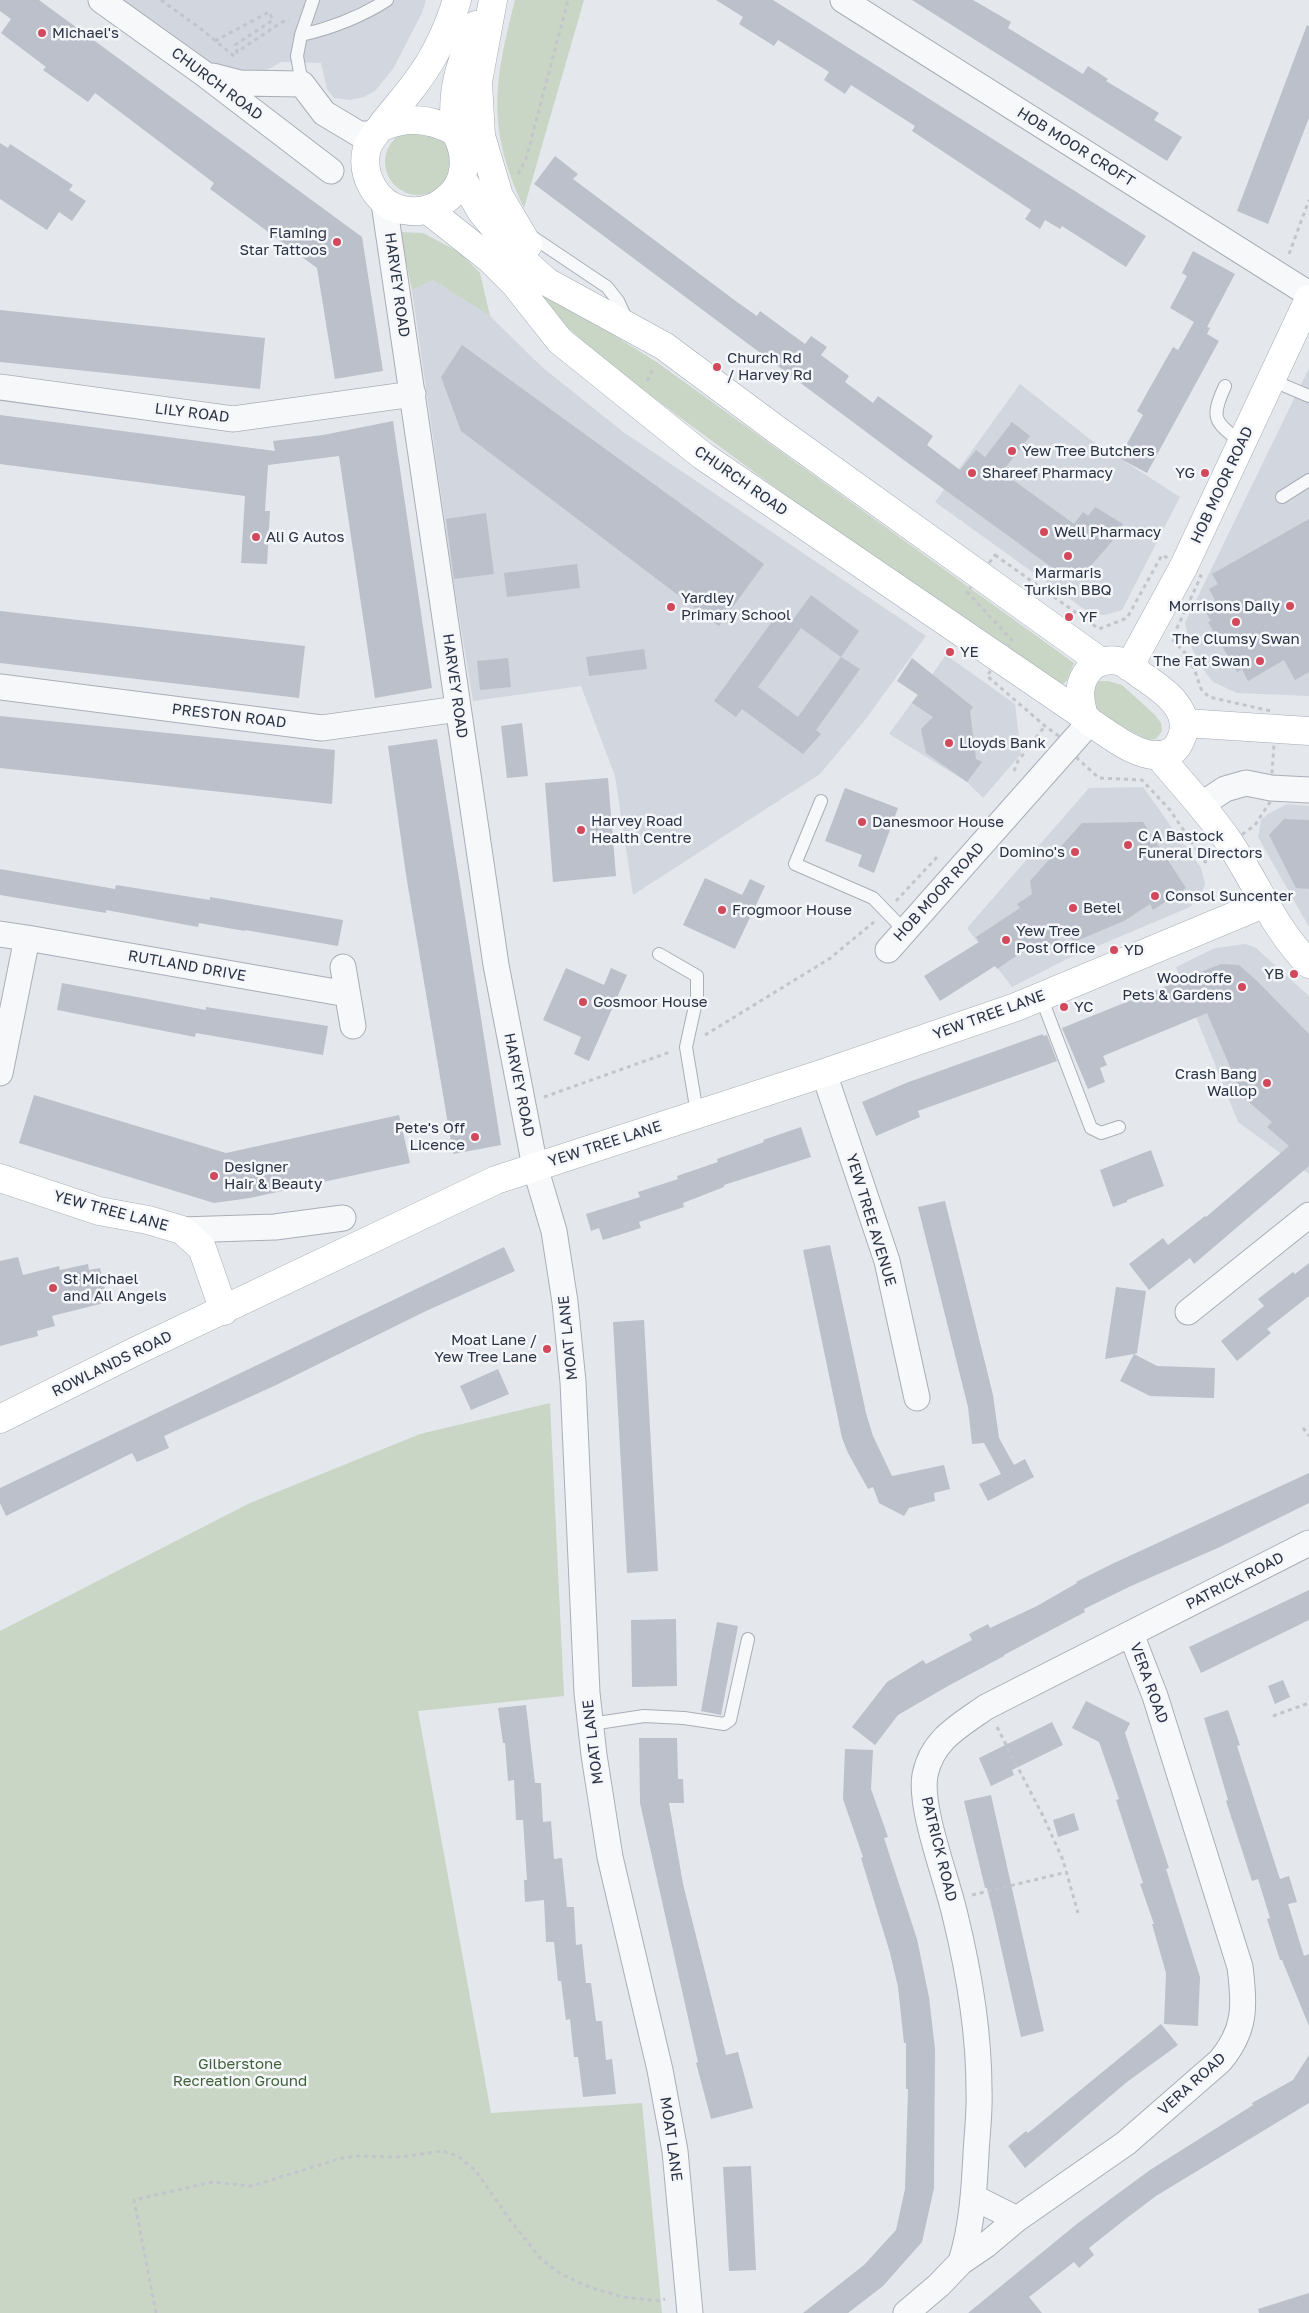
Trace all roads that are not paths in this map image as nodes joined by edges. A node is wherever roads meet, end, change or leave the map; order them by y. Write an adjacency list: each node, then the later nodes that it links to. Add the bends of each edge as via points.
1 (101, 0): 9 (street, CHURCH ROAD)
2 (313, 0): 8 (lane)
3 (387, 0): 8 (lane, via 334,27)
4 (457, 0): 11 (main road, via 437,48 418,80)
5 (486, 0): 12 (main road, via 458,72 453,101)
6 (493, 0): 17 (main road, via 478,82 478,111 481,136)
7 (843, 0): 18 (street, HOB MOOR CROFT)
8 (301, 35): 10 (lane, via 298,56)
9 (203, 73): 10 (street, via 240,83); 13 (street, CHURCH ROAD)
10 (302, 84): 11 (street, via 324,113 359,134)
11 (379, 130): 12 (main road, via 395,122 424,119); 15 (main road, via 368,146 365,165 372,186)
12 (455, 132): 14 (main road, via 464,156)
13 (331, 171)
14 (462, 178): 16 (main road, via 448,199); 17 (main road, via 481,211)
15 (384, 203): 16 (main road, via 408,211); 24 (street, HARVEY ROAD)
16 (428, 210): 33 (main road, CHURCH ROAD, via 490,259 515,284 560,341 703,456)
17 (505, 226): 20 (lane, via 556,251 607,287); 20 (main road, via 519,257 547,282)
18 (1309, 294)
19 (1309, 299): 21 (main road, HOB MOOR ROAD)
20 (632, 329): 29 (main road, via 664,346)
21 (1271, 380): 25 (lane); 26 (main road, HOB MOOR ROAD)
22 (1225, 386): 26 (lane, via 1216,405 1216,416 1221,426)
23 (0, 387): 24 (street, LILY ROAD, via 233,419)
24 (413, 394): 32 (street, HARVEY ROAD)
25 (1309, 396)
26 (1242, 443): 30 (main road, HOB MOOR ROAD, via 1184,566)
27 (1309, 480): 28 (lane)
28 (1282, 497)
29 (1101, 662): 30 (main road, via 1118,661); 33 (main road, via 1086,674 1080,687 1080,701)
30 (1128, 667): 34 (main road, via 1159,687 1176,705)
31 (0, 688): 32 (street, PRESTON ROAD, via 322,728)
32 (458, 709): 55 (street, HARVEY ROAD, via 496,965)
33 (1087, 719): 36 (main road, CHURCH ROAD, via 1136,750); 41 (street, HOB MOOR ROAD)
34 (1185, 724): 35 (main road); 36 (main road, via 1178,746 1168,754)
35 (1309, 731)
36 (1158, 755): 39 (main road)
37 (1309, 790): 39 (street, via 1246,783 1225,788)
38 (821, 801): 41 (lane, via 795,864 872,898)
39 (1201, 805): 40 (main road, via 1229,843)
40 (1264, 904): 46 (main road); 49 (main road, YEW TREE LANE)
41 (905, 930): 44 (street, HOB MOOR ROAD)
42 (0, 934): 43 (street, RUTLAND DRIVE)
43 (27, 938): 48 (street, RUTLAND DRIVE); 51 (street)
44 (888, 950)
45 (659, 954): 53 (lane, via 697,976 697,997 686,1047)
46 (1309, 964)
47 (343, 967): 48 (street)
48 (348, 994): 50 (street)
49 (1041, 997): 52 (main road, YEW TREE LANE); 54 (lane, via 1091,1128 1101,1133)
50 (353, 1026)
51 (0, 1073)
52 (824, 1073): 53 (main road, YEW TREE LANE); 62 (street, YEW TREE AVENUE, via 887,1261)
53 (697, 1113): 55 (main road, YEW TREE LANE)
54 (1119, 1127)
55 (535, 1167): 60 (main road, YEW TREE LANE, via 457,1197); 67 (street, MOAT LANE, via 554,1231 565,1302 573,1382)
56 (0, 1178): 59 (main road, YEW TREE LANE, via 99,1211)
57 (1309, 1214): 61 (street)
58 (343, 1218): 59 (street, via 274,1227)
59 (182, 1230): 60 (main road, YEW TREE LANE, via 202,1248)
60 (224, 1311): 63 (main road, ROWLANDS ROAD)
61 (1188, 1312)
62 (917, 1398)
63 (0, 1419)
64 (1309, 1543): 65 (street, PATRICK ROAD)
65 (1131, 1634): 68 (street, PATRICK ROAD, via 986,1707 941,1740 932,1753 925,1777 927,1813 964,1955 973,2008 980,2091); 69 (street, VERA ROAD, via 1155,1696 1240,1967 1244,1994 1242,2021 1233,2045 1126,2143)
66 (748, 1639): 67 (lane, via 730,1720 724,1724 644,1716)
67 (591, 1724): 71 (street, MOAT LANE, via 610,1857 660,2070 673,2142)
68 (973, 2198): 69 (street); 70 (street, PATRICK ROAD, via 970,2232)
69 (1017, 2219): 70 (street, VERA ROAD)
70 (961, 2262): 72 (street, VERA ROAD)
71 (688, 2302)
72 (906, 2313)

